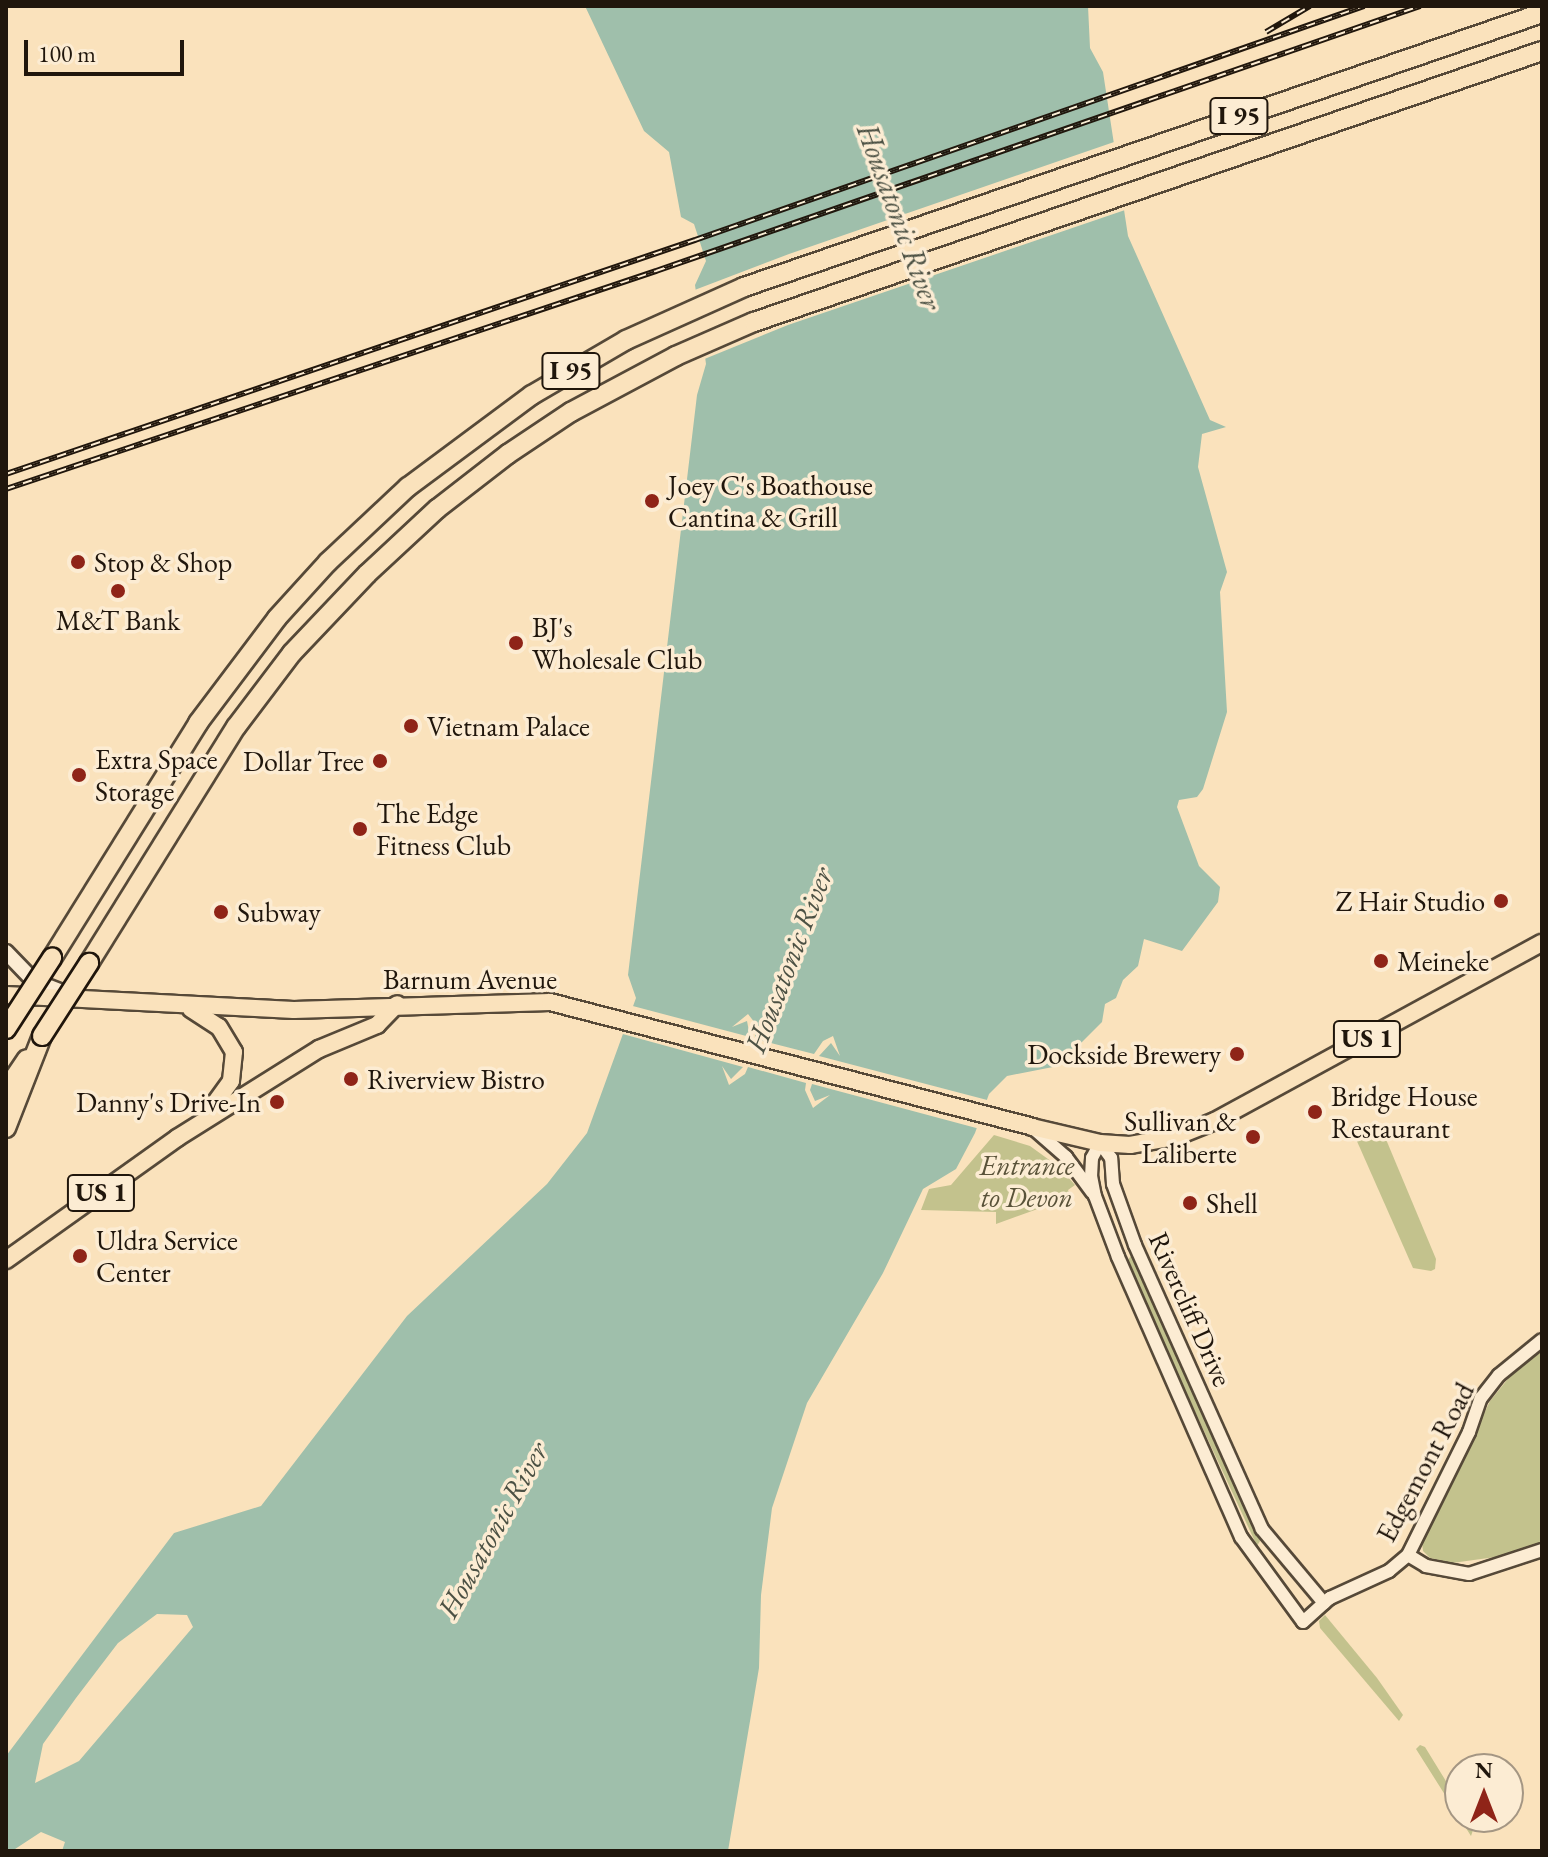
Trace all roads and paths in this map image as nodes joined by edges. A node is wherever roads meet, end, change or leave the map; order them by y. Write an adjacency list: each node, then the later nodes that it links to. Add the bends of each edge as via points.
1 (1542, 13): 9 (highway, I 95, bridge, via 772,276 667,320 553,382 451,452 353,538 271,625 198,723)
2 (1542, 51): 10 (highway, I 95, bridge, via 811,301 683,352 571,412 475,478 382,560 298,647 236,727)
3 (1542, 943): 15 (main road, US 1, via 1191,1132 1147,1143)
4 (6, 952): 6 (main road, via 34,981)
5 (6, 995): 6 (main road, Barnum Avenue / US 1)
6 (75, 997): 8 (main road, Barnum Avenue / US 1)
7 (397, 1004): 8 (main road, Barnum Avenue / US 1, via 294,1010); 12 (main road, Barnum Avenue / US 1, via 540,1001); 13 (main road, US 1, via 377,1025 319,1049)
8 (183, 1005): 13 (main road, via 219,1027 234,1057 225,1094)
9 (6, 1029)
10 (42, 1036): 11 (highway, I 95); 14 (highway)
11 (6, 1090)
12 (1023, 1125): 15 (main road, US 1); 16 (street, Rivercliff Drive, via 1066,1157)
13 (196, 1126): 17 (main road, US 1)
14 (6, 1128)
15 (1100, 1143): 16 (street, Rivercliff Drive, via 1091,1163); 19 (street, Rivercliff Drive, via 1111,1158 1113,1184 1135,1245)
16 (1095, 1196): 21 (street, Rivercliff Drive, via 1241,1537)
17 (6, 1260)
18 (1542, 1340): 22 (street, Edgemont Road, via 1499,1375 1481,1398)
19 (1272, 1543): 21 (street); 23 (street, Rivercliff Drive)
20 (1542, 1550): 22 (street, via 1469,1574 1426,1566)
21 (1253, 1554): 24 (street, Rivercliff Drive)
22 (1408, 1555): 23 (street, Edgemont Road, via 1389,1571)
23 (1324, 1603): 24 (street, Edgemont Road)
24 (1303, 1622)

